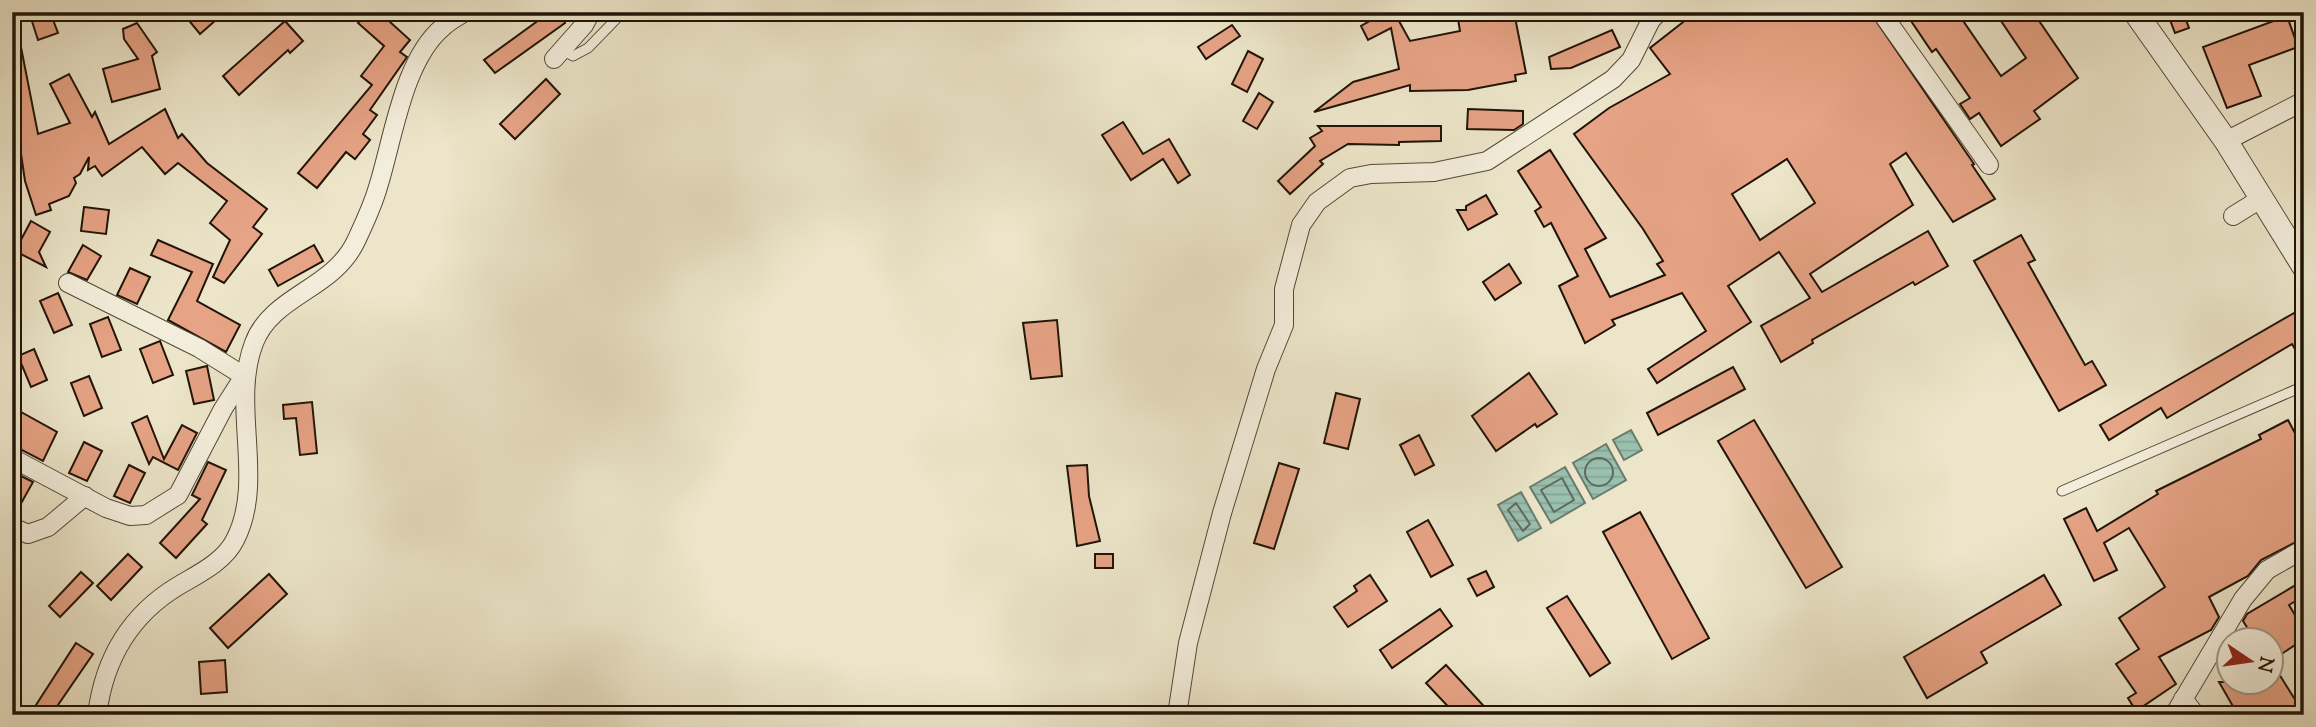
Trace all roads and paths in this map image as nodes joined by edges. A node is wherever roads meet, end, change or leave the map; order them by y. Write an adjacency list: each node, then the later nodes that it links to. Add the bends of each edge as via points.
1 (465, 12): 15 (street, via 441,28 424,51 405,92 378,190 355,244 326,280 264,322)
2 (590, 12): 7 (street)
3 (623, 12): 7 (lane, via 588,48 573,56)
4 (1659, 12): 24 (street, via 1632,60 1613,79 1487,161 1434,172 1350,178 1317,202 1306,217 1290,257 1284,325 1222,513 1191,630)
5 (1881, 12): 10 (street)
6 (2135, 12): 9 (street)
7 (558, 54)
8 (2304, 101): 9 (street)
9 (2225, 141): 11 (street)
10 (1989, 164)
11 (2262, 198): 12 (street); 13 (street)
12 (2233, 216)
13 (2304, 267)
14 (68, 283): 15 (street, via 199,348)
15 (244, 376): 19 (street, via 178,495 146,515 130,516); 23 (street, via 247,477 243,520 234,543 211,567 145,610 114,652)
16 (2304, 386): 18 (lane)
17 (12, 458): 19 (street)
18 (2062, 491)
19 (85, 496): 20 (street, via 48,527 28,534)
20 (12, 527)
21 (2304, 549): 22 (street, via 2267,570 2243,599)
22 (2178, 707): 25 (street)
23 (97, 715)
24 (1177, 715)
25 (2196, 715)

